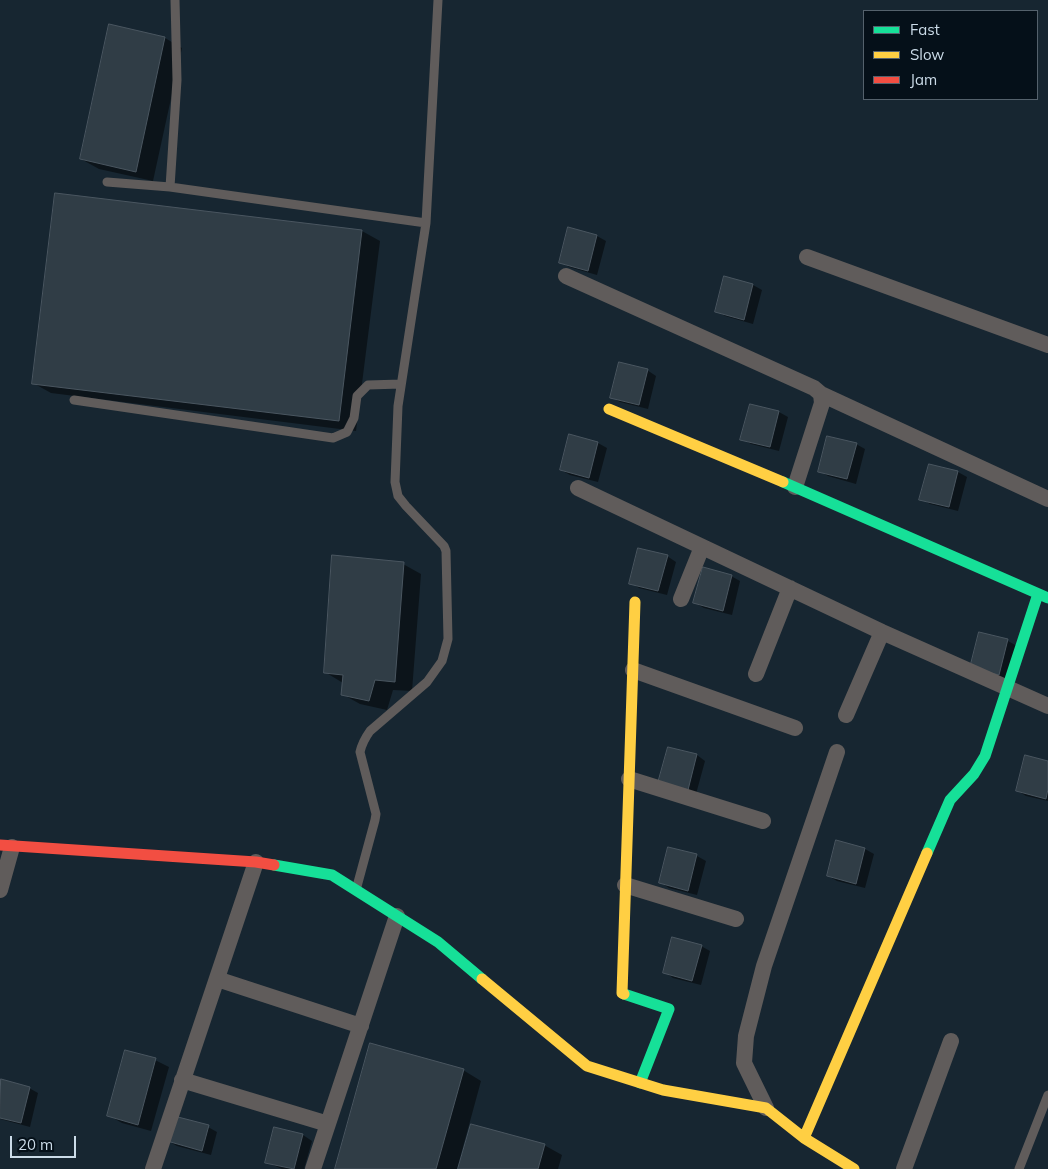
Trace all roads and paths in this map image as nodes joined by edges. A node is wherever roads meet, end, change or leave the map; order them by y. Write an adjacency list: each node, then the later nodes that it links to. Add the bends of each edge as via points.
1 (175, 0): 4 (lane, via 177,80)
2 (438, 0): 5 (lane)
3 (107, 182): 4 (lane)
4 (170, 187): 5 (lane)
5 (426, 223): 9 (lane)
6 (807, 257): 8 (street)
7 (566, 276): 10 (street, via 814,388)
8 (1048, 345)
9 (401, 384): 11 (lane, via 368,385 357,396 354,418 347,432 333,438); 35 (lane, via 394,482 398,496 446,551 448,639 442,661 427,682 364,738 360,752 376,814)
10 (821, 394): 13 (street, via 822,403); 15 (street)
11 (74, 400)
12 (609, 409): 13 (street)
13 (795, 487): 18 (street)
14 (578, 488): 16 (street)
15 (1048, 499)
16 (702, 547): 17 (street); 19 (street)
17 (790, 588): 21 (street); 23 (street)
18 (1043, 596): 24 (street)
19 (681, 599)
20 (635, 602): 22 (street)
21 (882, 632): 24 (street); 26 (street)
22 (633, 670): 27 (street); 29 (street)
23 (756, 674)
24 (1007, 689): 25 (street); 46 (street, via 980,768 950,800)
25 (1048, 706)
26 (846, 716)
27 (795, 728)
28 (837, 752): 44 (street, via 764,966 746,1036 744,1063)
29 (629, 779): 30 (street); 33 (street)
30 (763, 821)
31 (6, 846): 32 (street); 34 (street)
32 (256, 862): 35 (street, via 332,875); 38 (street)
33 (625, 885): 37 (street); 42 (street, via 622,993 669,1009)
34 (0, 890)
35 (356, 890): 36 (street)
36 (397, 916): 39 (street); 42 (street, via 438,942 587,1066)
37 (736, 920)
38 (217, 979): 39 (street); 41 (street)
39 (361, 1026): 45 (street)
40 (951, 1041): 50 (street)
41 (182, 1080): 45 (street); 47 (street)
42 (640, 1083): 44 (street)
43 (1048, 1095): 51 (lane)
44 (766, 1108): 46 (street)
45 (328, 1124): 48 (street)
46 (804, 1138): 49 (street)
47 (152, 1169)
48 (313, 1169)
49 (854, 1169)
50 (904, 1169)
51 (1019, 1169)

